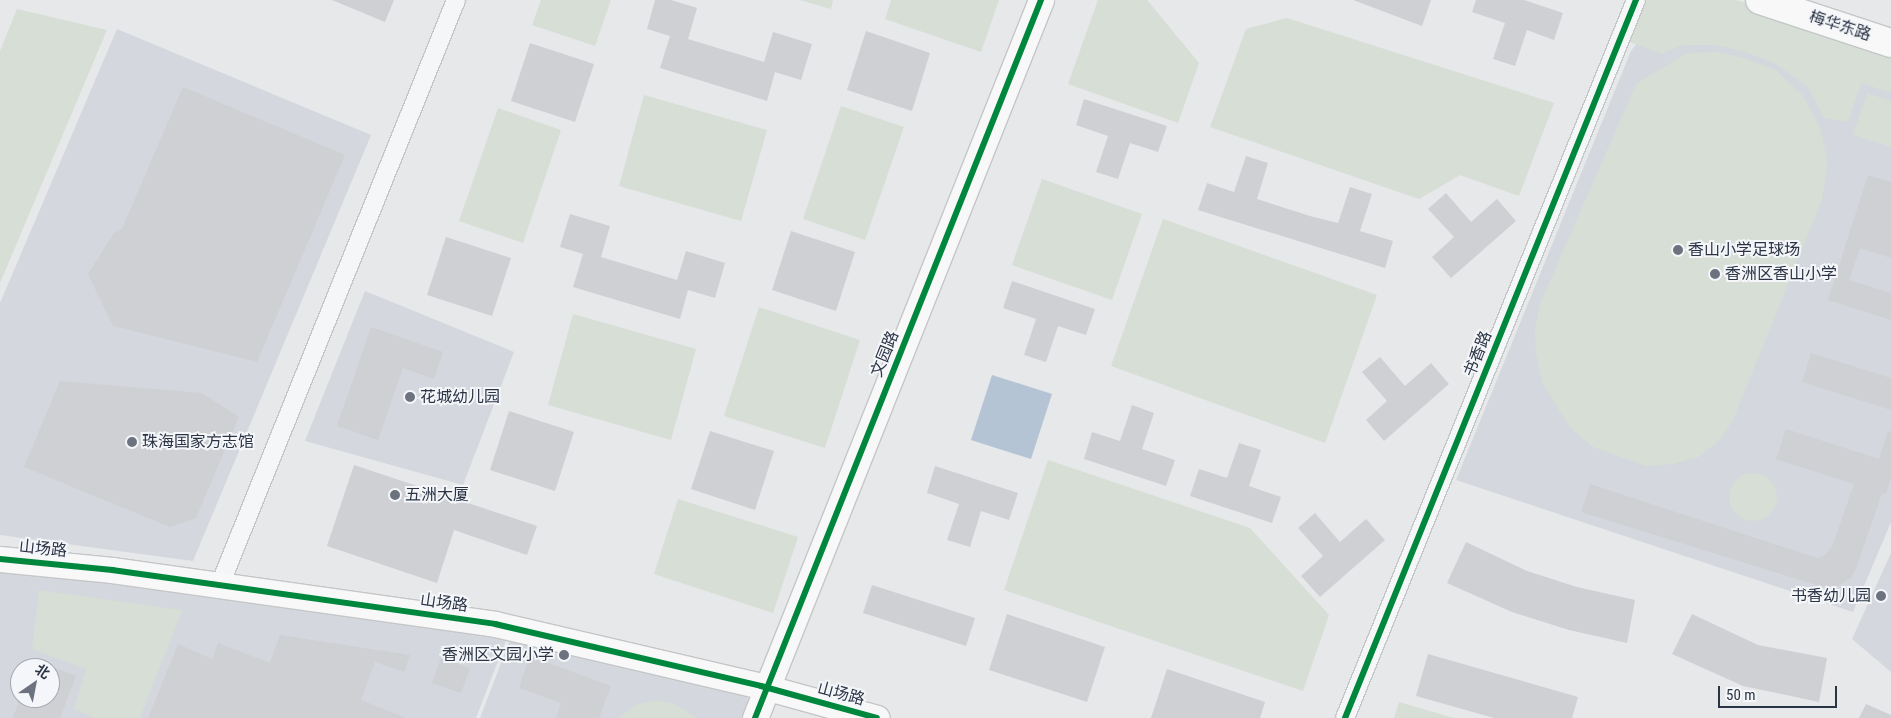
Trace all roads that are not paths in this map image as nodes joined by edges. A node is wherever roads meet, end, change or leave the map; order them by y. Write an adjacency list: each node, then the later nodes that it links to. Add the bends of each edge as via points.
1 (456, 0): 7 (street)
2 (1041, 0): 8 (street, 文园路)
3 (1636, 0): 11 (street, 书香路)
4 (1760, 0): 5 (main road, 梅华东路)
5 (1891, 42)
6 (0, 559): 7 (street, 山场路, via 112,570)
7 (219, 587): 8 (street, 山场路, via 495,624)
8 (766, 688): 9 (street, 文园路); 10 (street, 山场路)
9 (755, 718)
10 (877, 718)
11 (1345, 718)

